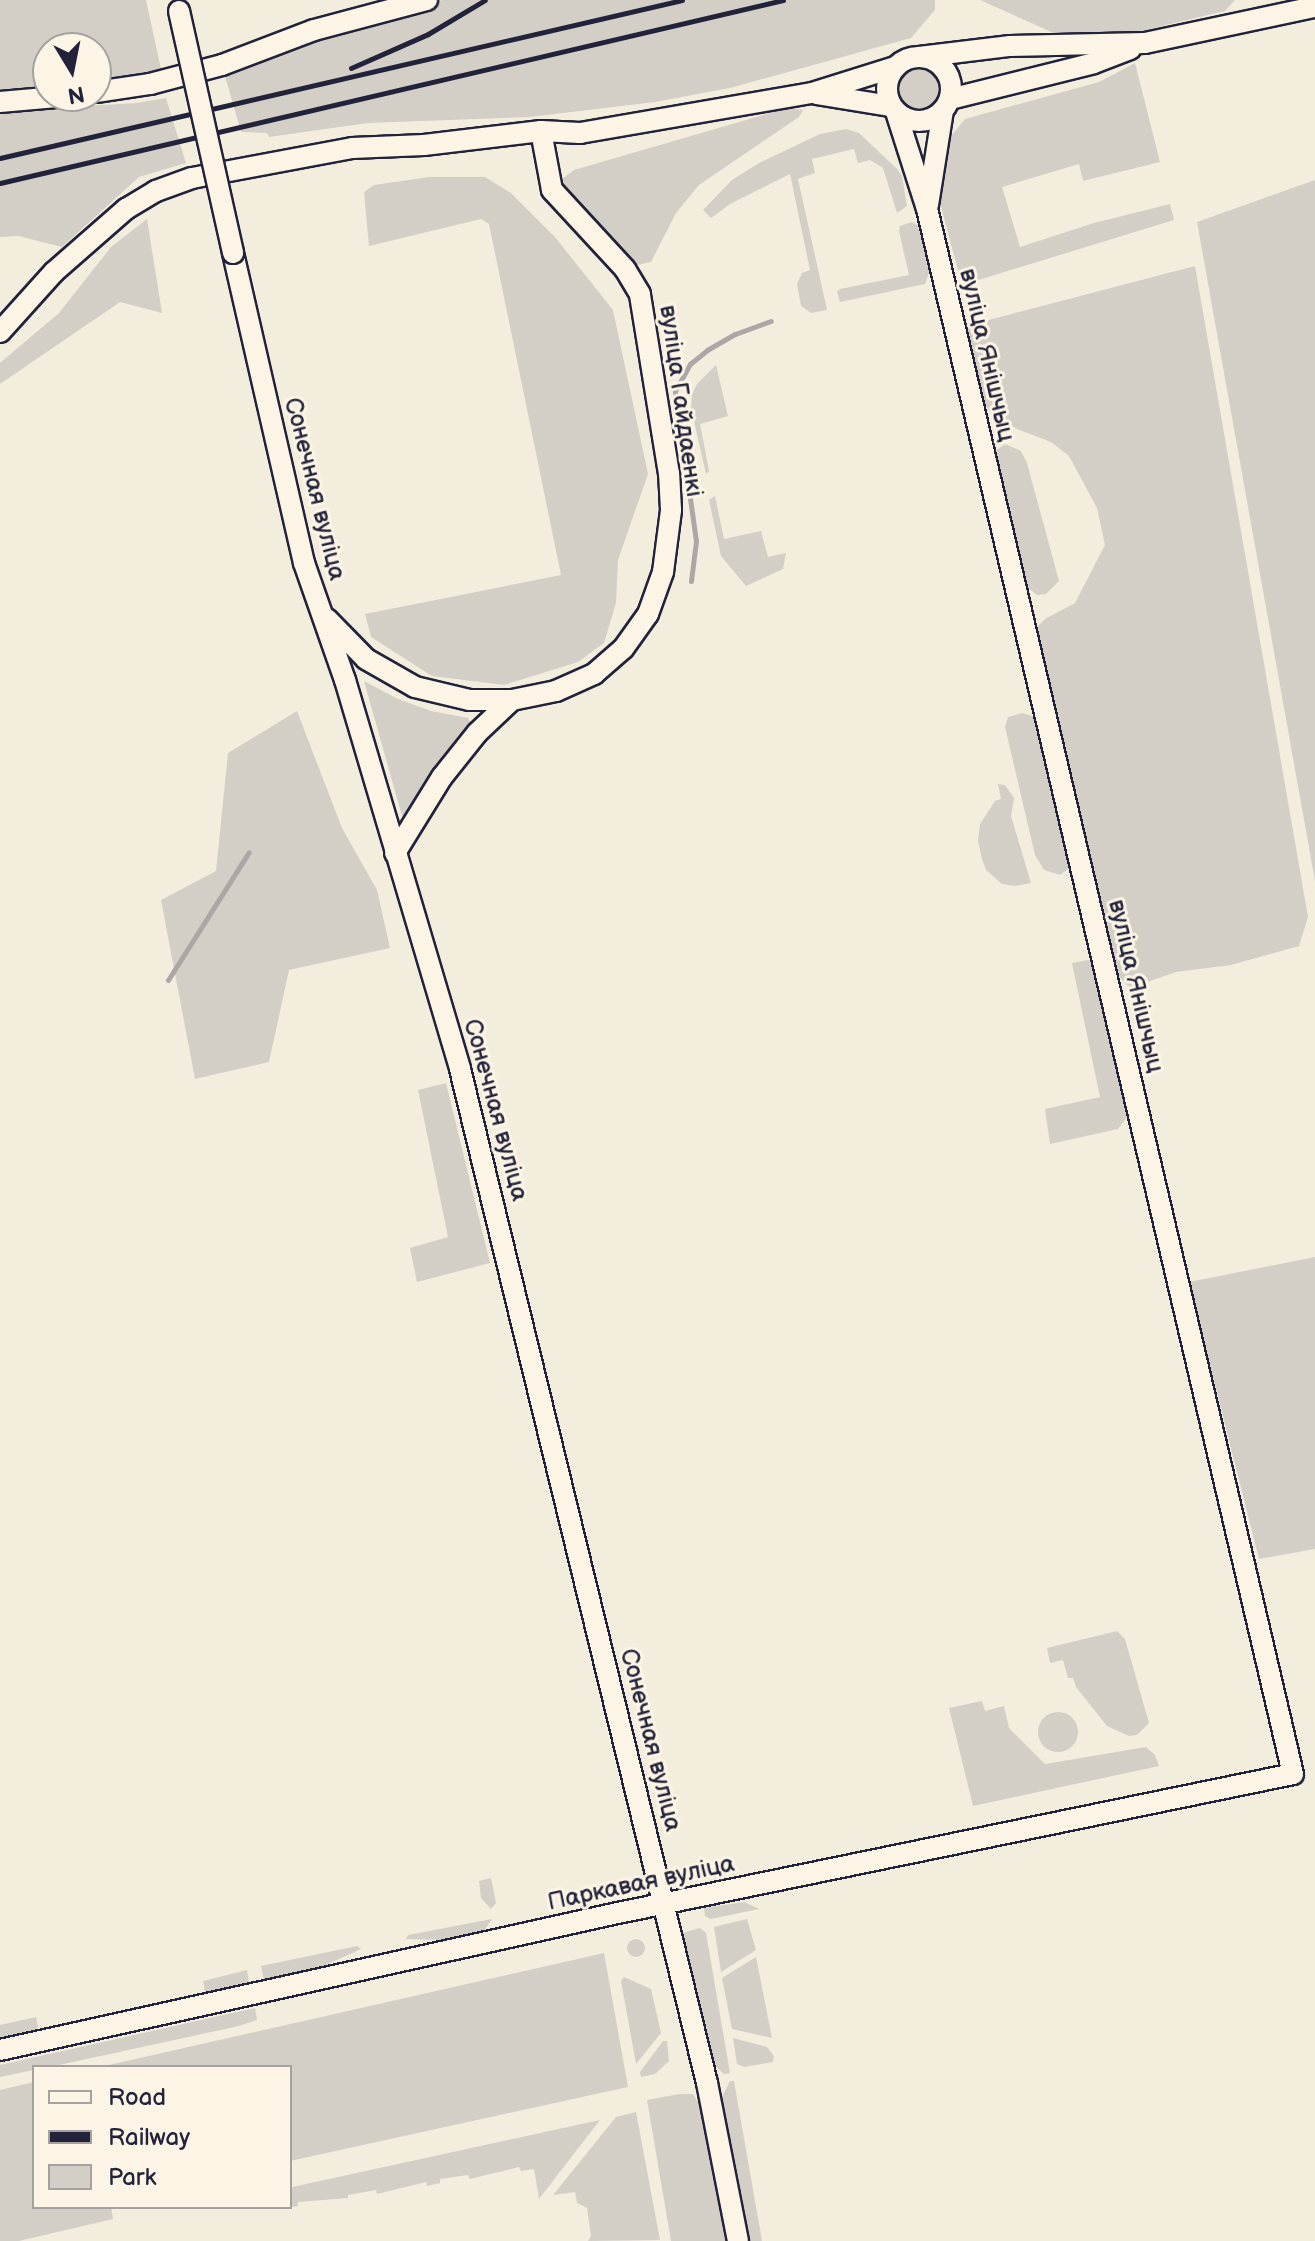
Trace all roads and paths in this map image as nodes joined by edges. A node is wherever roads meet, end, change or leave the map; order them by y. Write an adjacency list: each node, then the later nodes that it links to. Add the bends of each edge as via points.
1 (427, 0): 7 (street, via 314,30 222,65)
2 (178, 6): 16 (street, Сонечная вуліца, bridge, via 291,513)
3 (1315, 7): 4 (street)
4 (1145, 43): 5 (street, via 1010,46); 11 (street, via 1094,63)
5 (919, 57): 6 (street); 11 (street, via 943,67 950,82)
6 (895, 67): 8 (street); 12 (street, via 887,83)
7 (112, 90)
8 (812, 93): 12 (street); 13 (street, via 580,133)
9 (32, 99): 10 (street)
10 (0, 102)
11 (946, 104): 12 (street, via 934,117 918,121); 14 (street)
12 (894, 109): 14 (street, вуліца Янішчыц)
13 (541, 131): 15 (street, via 352,148 241,166 156,191 126,209 54,272); 17 (street, вуліца Гайдаенкі, via 552,190 625,269 640,294 671,510 658,591 623,649 575,684)
14 (927, 209): 19 (street, вуліца Янішчыц)
15 (0, 332)
16 (324, 616): 17 (street, вуліца Гайдаенкі, via 366,659 415,687 469,700); 18 (street, Сонечная вуліца)
17 (512, 700): 18 (street, via 442,777)
18 (395, 853): 20 (street, Сонечная вуліца, via 464,1084)
19 (1293, 1774): 20 (street, Паркавая вуліца)
20 (662, 1904): 21 (street, Паркавая вуліца); 22 (street, Сонечная вуліца, via 707,2083)
21 (0, 2050)
22 (738, 2241)

